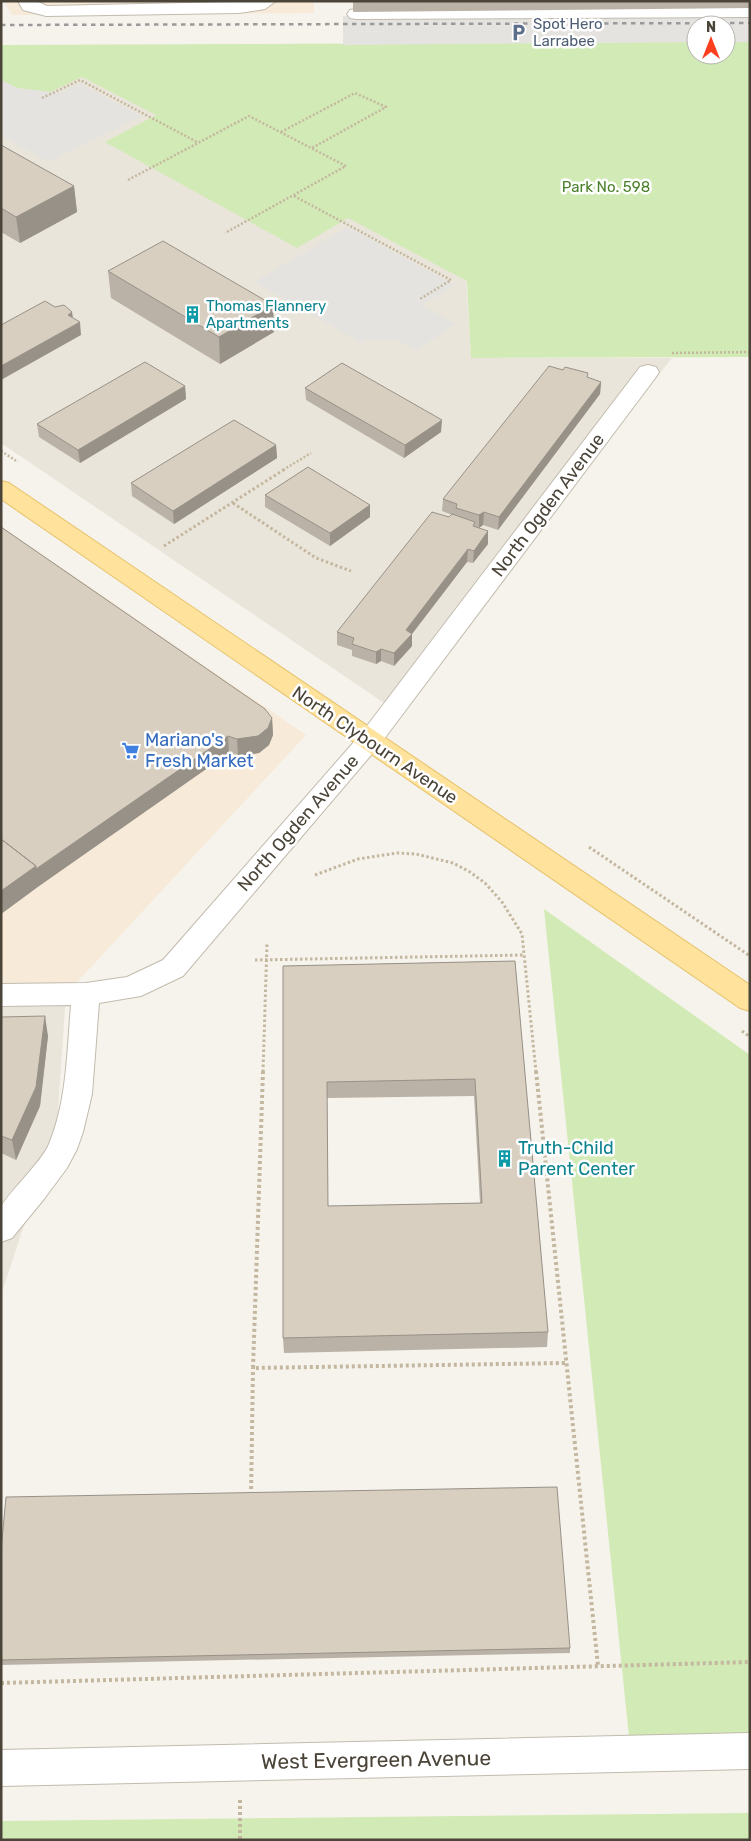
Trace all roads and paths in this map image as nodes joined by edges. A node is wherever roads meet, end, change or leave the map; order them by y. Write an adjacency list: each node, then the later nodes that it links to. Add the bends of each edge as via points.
1 (27, 1): 2 (street, via 29,6 46,11 239,8)
2 (267, 1)
3 (750, 12): 4 (street)
4 (356, 14)
5 (42, 98): 7 (path, via 80,80)
6 (281, 132): 7 (path, via 249,116); 8 (path); 8 (path, via 355,92 386,107)
7 (198, 143): 9 (path)
8 (312, 148): 10 (path, via 346,166)
9 (128, 180)
10 (293, 195): 11 (path); 12 (path, via 452,280)
11 (225, 233)
12 (420, 299)
13 (750, 352): 14 (path)
14 (665, 353)
15 (648, 372): 21 (street, North Ogden Avenue)
16 (311, 454): 18 (path)
17 (1, 488): 21 (main road, North Clybourn Avenue)
18 (233, 503): 19 (path); 20 (path, via 316,558)
19 (164, 546)
20 (351, 571)
21 (369, 741): 27 (street, North Ogden Avenue, via 172,968 131,988); 29 (main road, North Clybourn Avenue)
22 (315, 875): 24 (path, via 357,859 403,852 443,858 474,874 499,898 522,934)
23 (268, 943): 26 (path)
24 (524, 955): 26 (path); 31 (path)
25 (255, 960): 26 (path)
26 (267, 960): 32 (path)
27 (86, 994): 28 (street, North Ogden Avenue); 30 (street, via 74,1111 62,1149)
28 (1, 995)
29 (750, 1000)
30 (1, 1229)
31 (566, 1363): 32 (path); 35 (path)
32 (253, 1368): 33 (path)
33 (251, 1498)
34 (750, 1662): 35 (path)
35 (598, 1666): 36 (path)
36 (1, 1683)
37 (750, 1751): 38 (street, West Evergreen Avenue)
38 (1, 1768)
39 (240, 1795): 40 (path)
40 (240, 1840)

